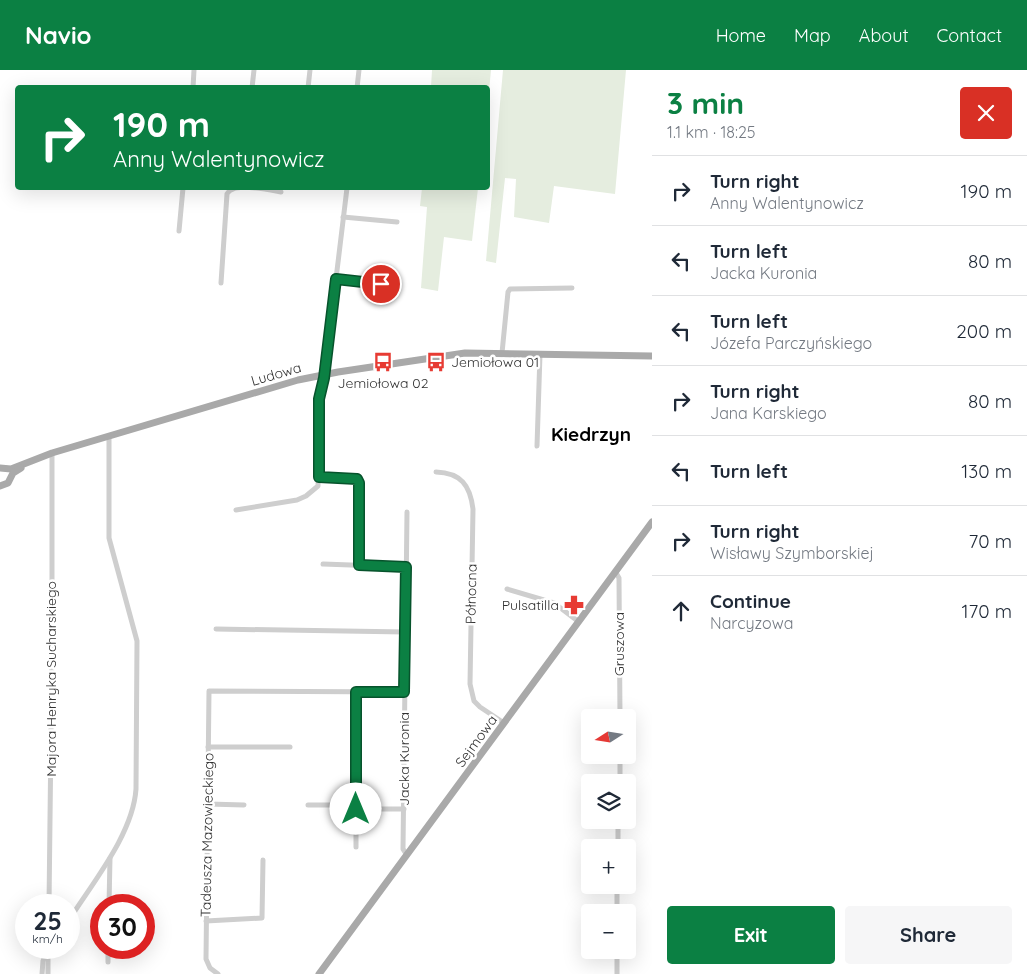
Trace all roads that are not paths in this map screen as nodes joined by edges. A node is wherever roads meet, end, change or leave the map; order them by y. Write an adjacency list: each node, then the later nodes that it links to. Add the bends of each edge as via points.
1 (194, 70): 5 (street)
2 (254, 70): 6 (street)
3 (310, 70): 7 (street)
4 (359, 70): 8 (street)
5 (193, 85)
6 (252, 85)
7 (308, 85)
8 (357, 85)
9 (183, 190): 16 (street)
10 (230, 190): 18 (street, via 227,194)
11 (262, 190): 13 (street)
12 (347, 190): 14 (street)
13 (281, 192)
14 (343, 217): 15 (street); 17 (street)
15 (398, 222)
16 (179, 231)
17 (336, 279): 19 (street); 24 (street)
18 (221, 284)
19 (381, 284)
20 (572, 288): 21 (street, via 510,289)
21 (502, 353): 22 (main road, Ludowa); 24 (main road, Ludowa, via 465,353)
22 (540, 354): 23 (main road, Ludowa); 26 (street)
23 (652, 356)
24 (324, 374): 25 (main road, Ludowa); 31 (street, via 319,399)
25 (109, 436): 27 (main road, Ludowa); 58 (street, via 108,535 138,644 136,794)
26 (537, 446)
27 (52, 453): 28 (main road, Ludowa); 60 (street, Majora Henryka Sucharskiego)
28 (33, 459): 29 (main road, Ludowa); 32 (main road, Ludowa)
29 (3, 469): 32 (main road, Ludowa, via 10,473)
30 (436, 472): 48 (street, Północna, via 458,477 470,496 473,509 470,684 474,701 480,708)
31 (319, 477): 34 (street, via 318,486 302,498); 38 (street, via 359,480)
32 (10, 478): 33 (main road, Ludowa)
33 (1, 487)
34 (236, 510)
35 (407, 512): 39 (street, Jacka Kuronia)
36 (652, 522): 40 (main road, Sejmowa)
37 (323, 564): 38 (street)
38 (359, 565): 39 (street)
39 (406, 567): 44 (street, Jacka Kuronia)
40 (616, 571): 42 (main road, Sejmowa); 47 (street, Gruszowa, via 619,578)
41 (507, 589): 42 (street, via 554,603)
42 (579, 622): 48 (main road, Sejmowa)
43 (216, 629): 44 (street)
44 (406, 632): 46 (street, Jacka Kuronia)
45 (356, 692): 46 (street); 49 (street, Tadeusza Mazowieckiego, via 209,691); 54 (street)
46 (404, 692): 55 (street, Jacka Kuronia)
47 (620, 709)
48 (504, 723): 57 (main road, Sejmowa)
49 (208, 747): 50 (street); 51 (street, Tadeusza Mazowieckiego)
50 (290, 747)
51 (208, 804): 52 (street); 63 (street, Tadeusza Mazowieckiego)
52 (244, 805)
53 (308, 805): 54 (street)
54 (356, 809): 55 (street); 56 (street)
55 (404, 809): 57 (street, Jacka Kuronia, via 403,849)
56 (356, 847)
57 (407, 855): 70 (main road, Sejmowa)
58 (110, 856): 61 (street); 62 (street)
59 (263, 860): 63 (street, via 262,918)
60 (49, 894)
61 (109, 894)
62 (80, 903)
63 (206, 921): 69 (street, Tadeusza Mazowieckiego, via 206,959)
64 (44, 959): 67 (street)
65 (49, 959): 68 (street)
66 (617, 959): 71 (street)
67 (42, 974)
68 (48, 974)
69 (218, 974)
70 (319, 974)
71 (617, 974)

